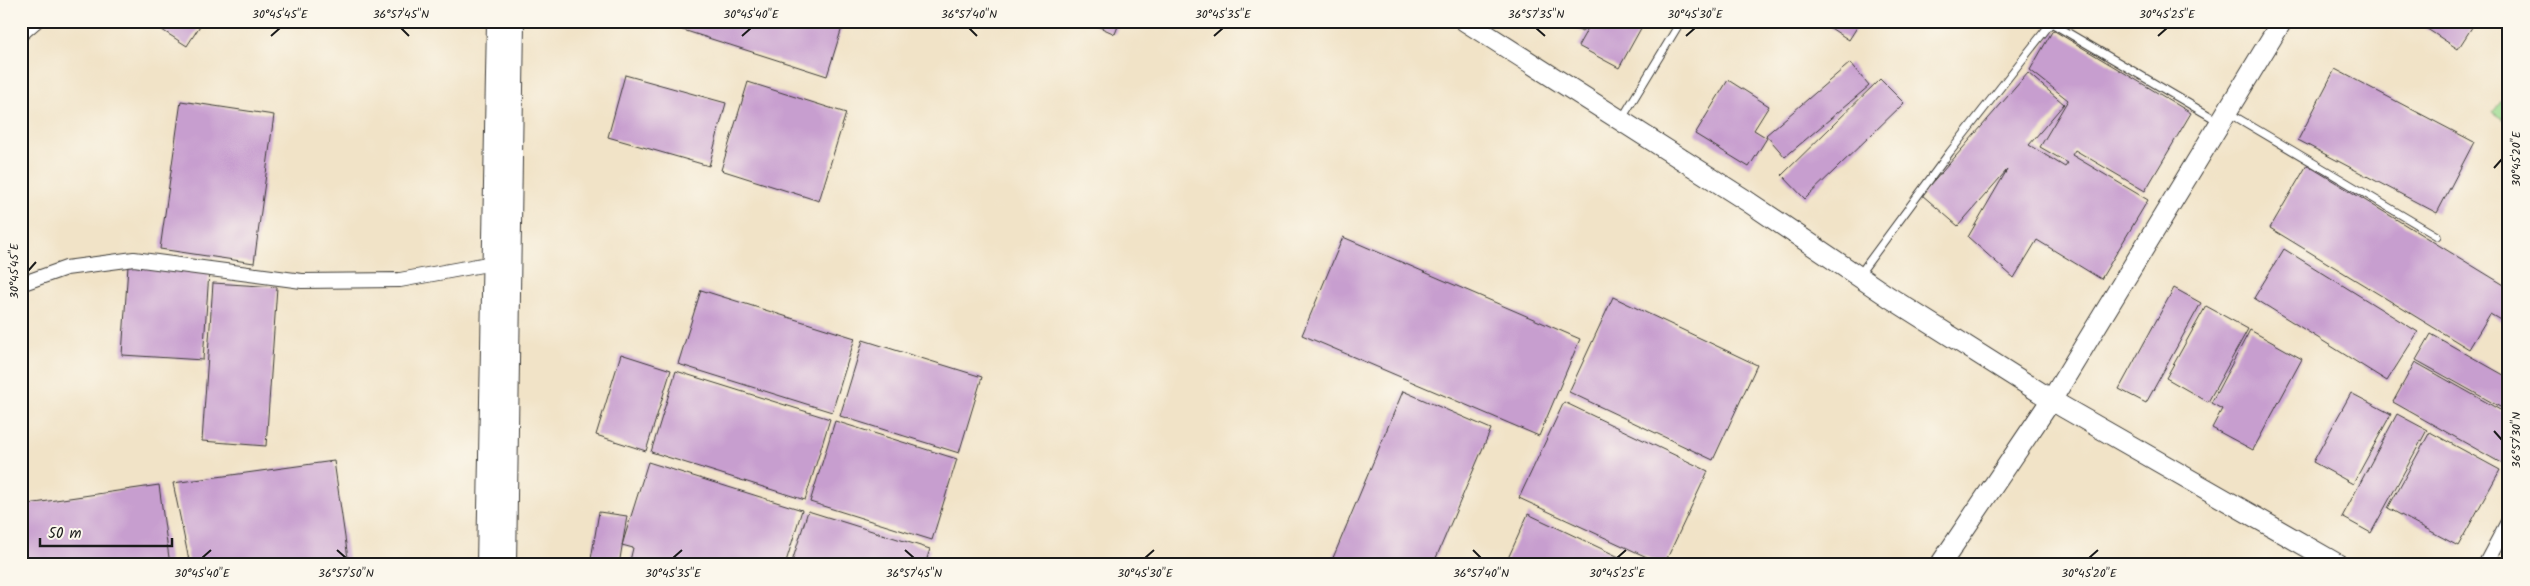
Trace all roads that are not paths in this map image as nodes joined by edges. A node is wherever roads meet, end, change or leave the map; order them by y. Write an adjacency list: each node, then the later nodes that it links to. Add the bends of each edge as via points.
1 (36, 21): 8 (street)
2 (497, 21): 12 (street)
3 (514, 21): 18 (street)
4 (1465, 21): 10 (street)
5 (1681, 21): 10 (lane)
6 (2282, 21): 9 (street)
7 (2050, 22): 9 (lane); 13 (lane)
8 (21, 34)
9 (2224, 117): 11 (lane); 15 (street)
10 (1621, 120): 13 (street)
11 (2437, 236)
12 (493, 263): 14 (street, via 400,280 302,281 134,259 66,268); 17 (street)
13 (1859, 276): 15 (street)
14 (21, 284)
15 (2052, 399): 19 (street); 20 (street)
16 (2509, 520): 21 (street)
17 (487, 565)
18 (506, 565)
19 (1940, 565)
20 (2339, 565)
21 (2485, 565)

